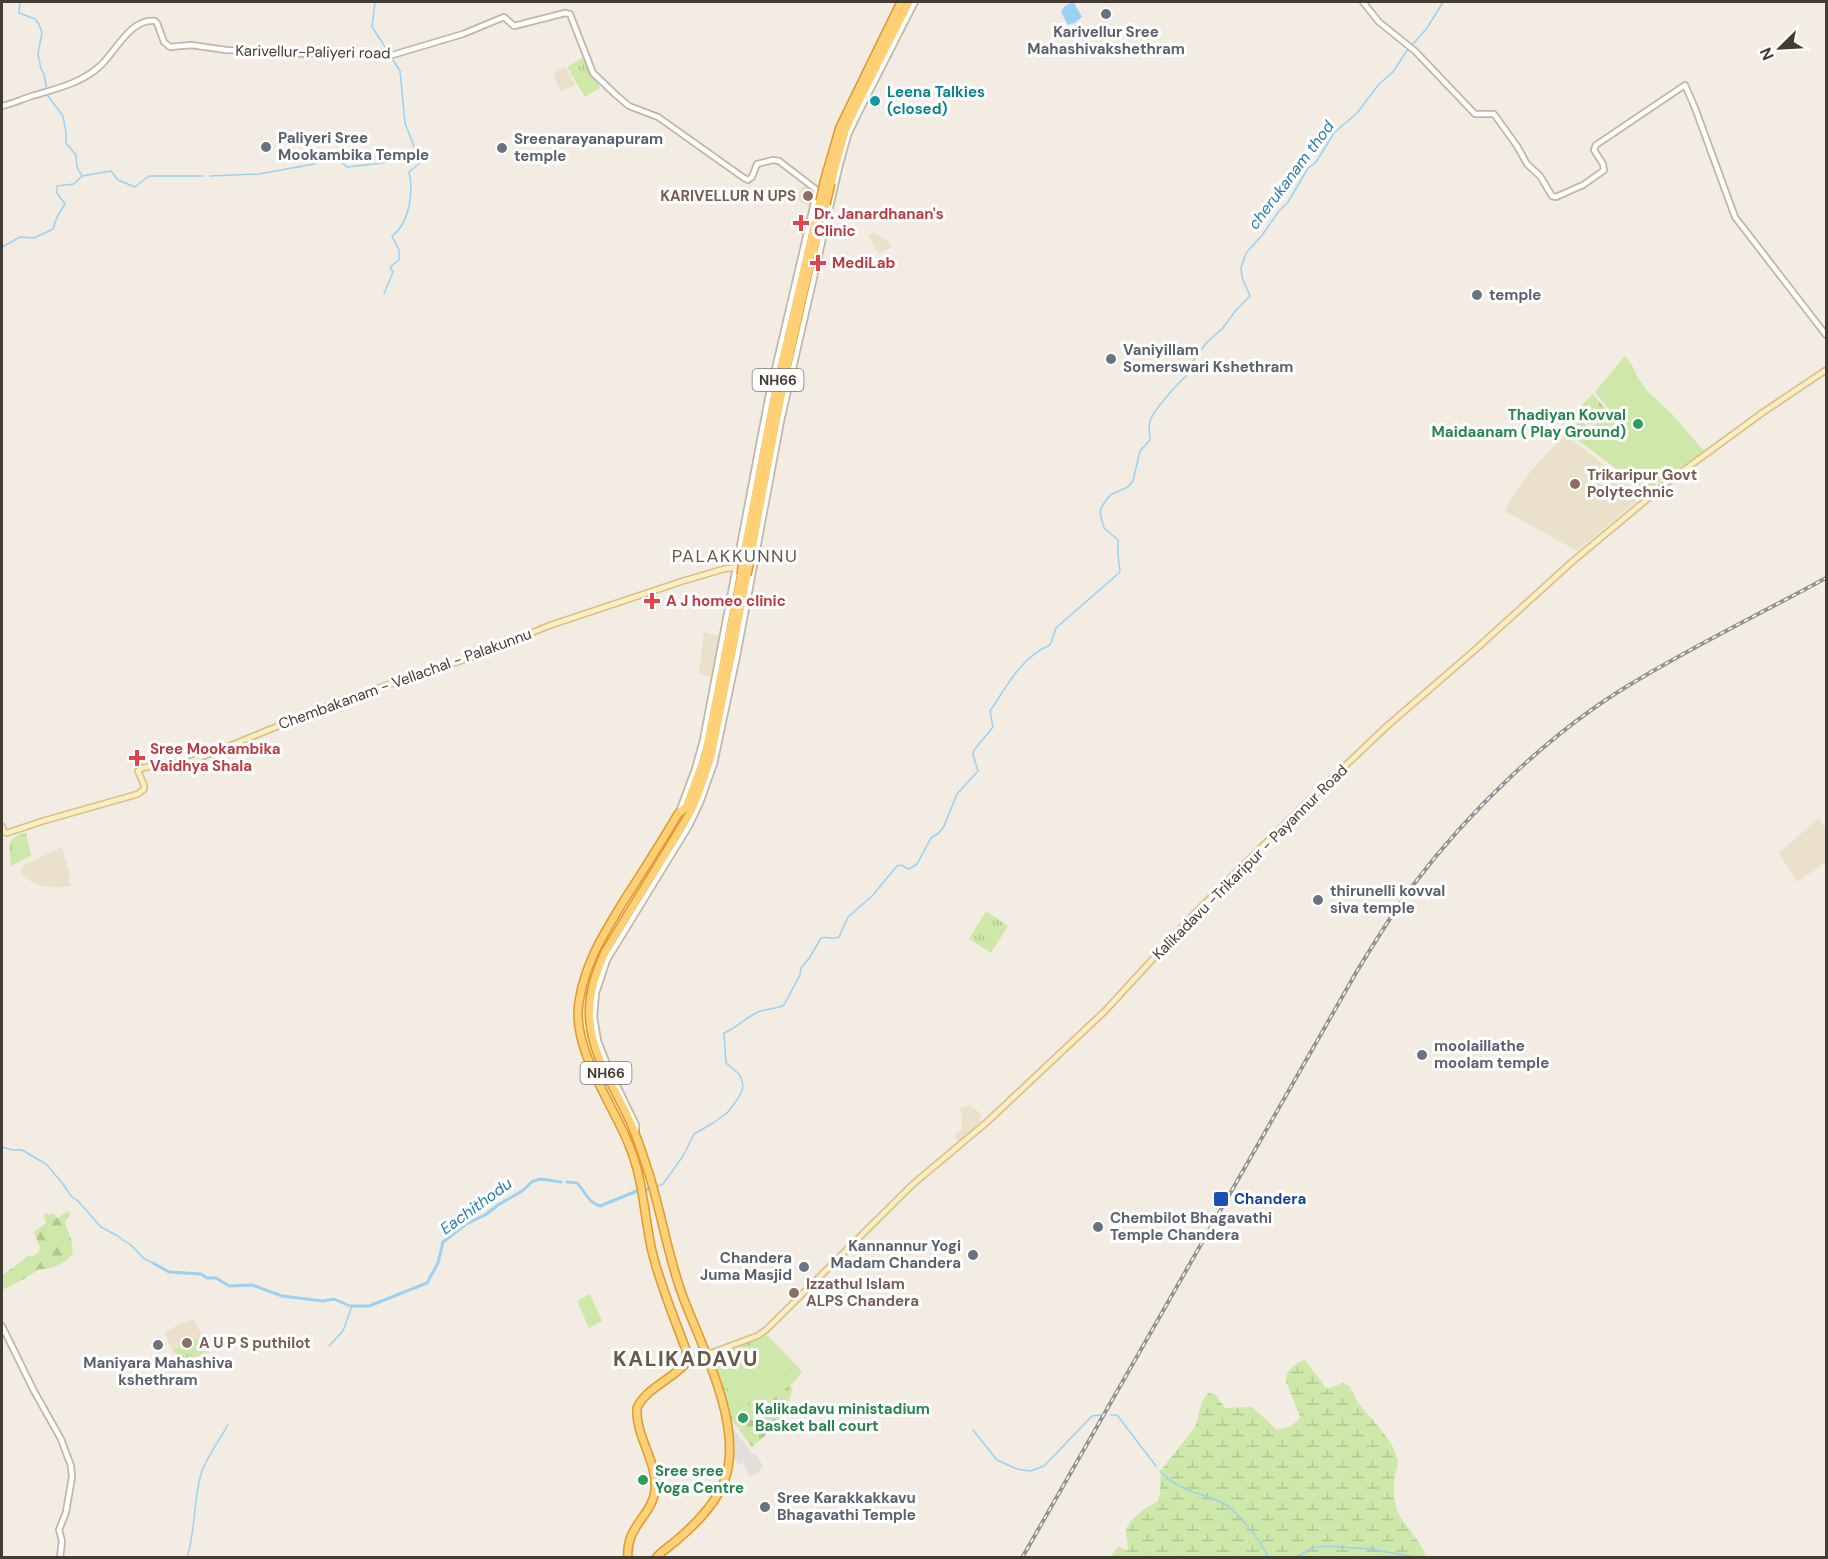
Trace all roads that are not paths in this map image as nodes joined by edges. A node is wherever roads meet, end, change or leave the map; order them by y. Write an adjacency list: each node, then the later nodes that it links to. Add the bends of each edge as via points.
1 (901, 2): 7 (highway, NH66, via 840,127)
2 (909, 2): 5 (highway, NH66)
3 (915, 2): 5 (street)
4 (1362, 2): 10 (street, via 1475,114 1494,114 1552,196 1603,171 1604,164 1594,150 1596,145 1685,85 1735,217)
5 (899, 25): 7 (highway, NH66, via 845,131); 9 (street, via 848,135)
6 (2, 106): 8 (street, Karivellur-Paliyeri road, via 47,92 95,70 124,36 152,20 170,47 389,56 504,17 514,26 570,14 593,73 629,106 658,117 748,180 757,164 773,160 788,166)
7 (828, 182): 9 (highway, NH66, bridge)
8 (817, 190): 9 (street, Karivellur-Paliyeri road); 12 (street, via 768,399)
9 (826, 202): 13 (highway, NH66, bridge); 16 (street, via 714,764 700,803 613,950 596,993 598,1041 636,1125)
10 (1827, 335)
11 (1827, 370): 18 (main road, Kalikadavu -Trikaripur - Payannur Road, via 1678,474 1573,561 1342,768 1196,912 1105,1011 987,1122 912,1185 766,1330)
12 (737, 567): 14 (street, via 703,740); 15 (main road, Chembakanam - Vellachal - Palakunnu, via 548,626 478,655 345,699 192,761 142,768 138,771 144,789 138,794 14,832 4,832)
13 (744, 575): 14 (highway, NH66, via 705,756 686,807); 16 (highway, NH66, via 710,760 698,795 679,833 605,952 590,997 593,1040)
14 (678, 814): 19 (highway, NH66, via 597,944 578,1005 589,1062 638,1171 651,1248)
15 (2, 826)
16 (636, 1139): 18 (highway, NH66, via 673,1270)
17 (2, 1326): 20 (street, via 71,1466 69,1496 59,1530)
18 (706, 1354): 19 (main road, Kalikadavu -Trikaripur - Payannur Road); 22 (highway, NH66, via 726,1414 726,1476 699,1520)
19 (687, 1362): 21 (highway, via 645,1396 637,1408 640,1432 655,1476 655,1491 630,1537)
20 (60, 1557)
21 (628, 1557)
22 (656, 1557)

